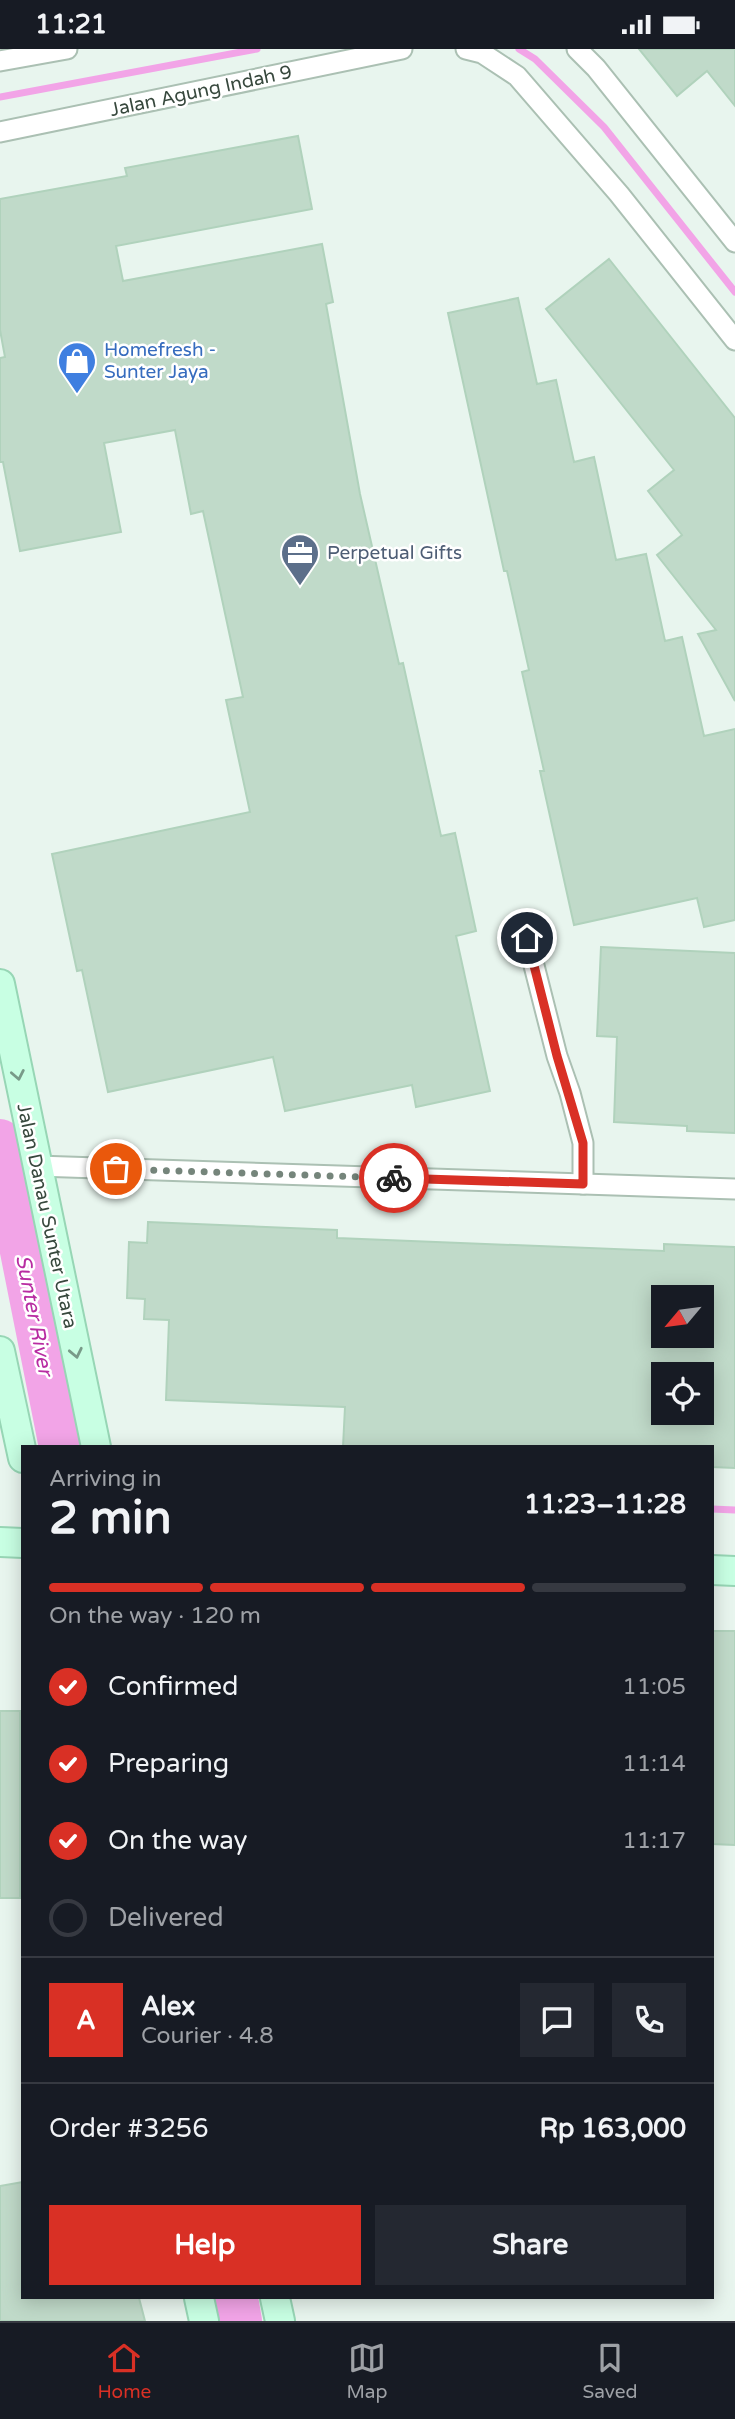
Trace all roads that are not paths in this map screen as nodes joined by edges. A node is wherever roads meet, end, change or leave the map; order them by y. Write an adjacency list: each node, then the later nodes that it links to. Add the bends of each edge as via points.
1 (67, 49): 5 (street)
2 (402, 49): 6 (street, Jalan Agung Indah 9)
3 (466, 49): 8 (street, via 482,53 517,76 619,194)
4 (577, 49): 7 (street)
5 (0, 61)
6 (0, 132)
7 (735, 242)
8 (735, 340)
9 (527, 938): 12 (street, via 583,1143)
10 (0, 984): 11 (main road, Jalan Danau Sunter Utara, one-way to 11)
11 (37, 1166): 12 (street); 15 (main road, Jalan Danau Sunter Utara, one-way to 15)
12 (583, 1184): 13 (street)
13 (735, 1189)
14 (0, 1350): 16 (main road)
15 (96, 1445)
16 (21, 1449)
17 (0, 1542): 18 (main road)
18 (21, 1543)
19 (714, 1570): 20 (main road)
20 (735, 1570)
21 (199, 2299): 23 (main road)
22 (275, 2299): 24 (main road)
23 (204, 2321)
24 (280, 2321)

